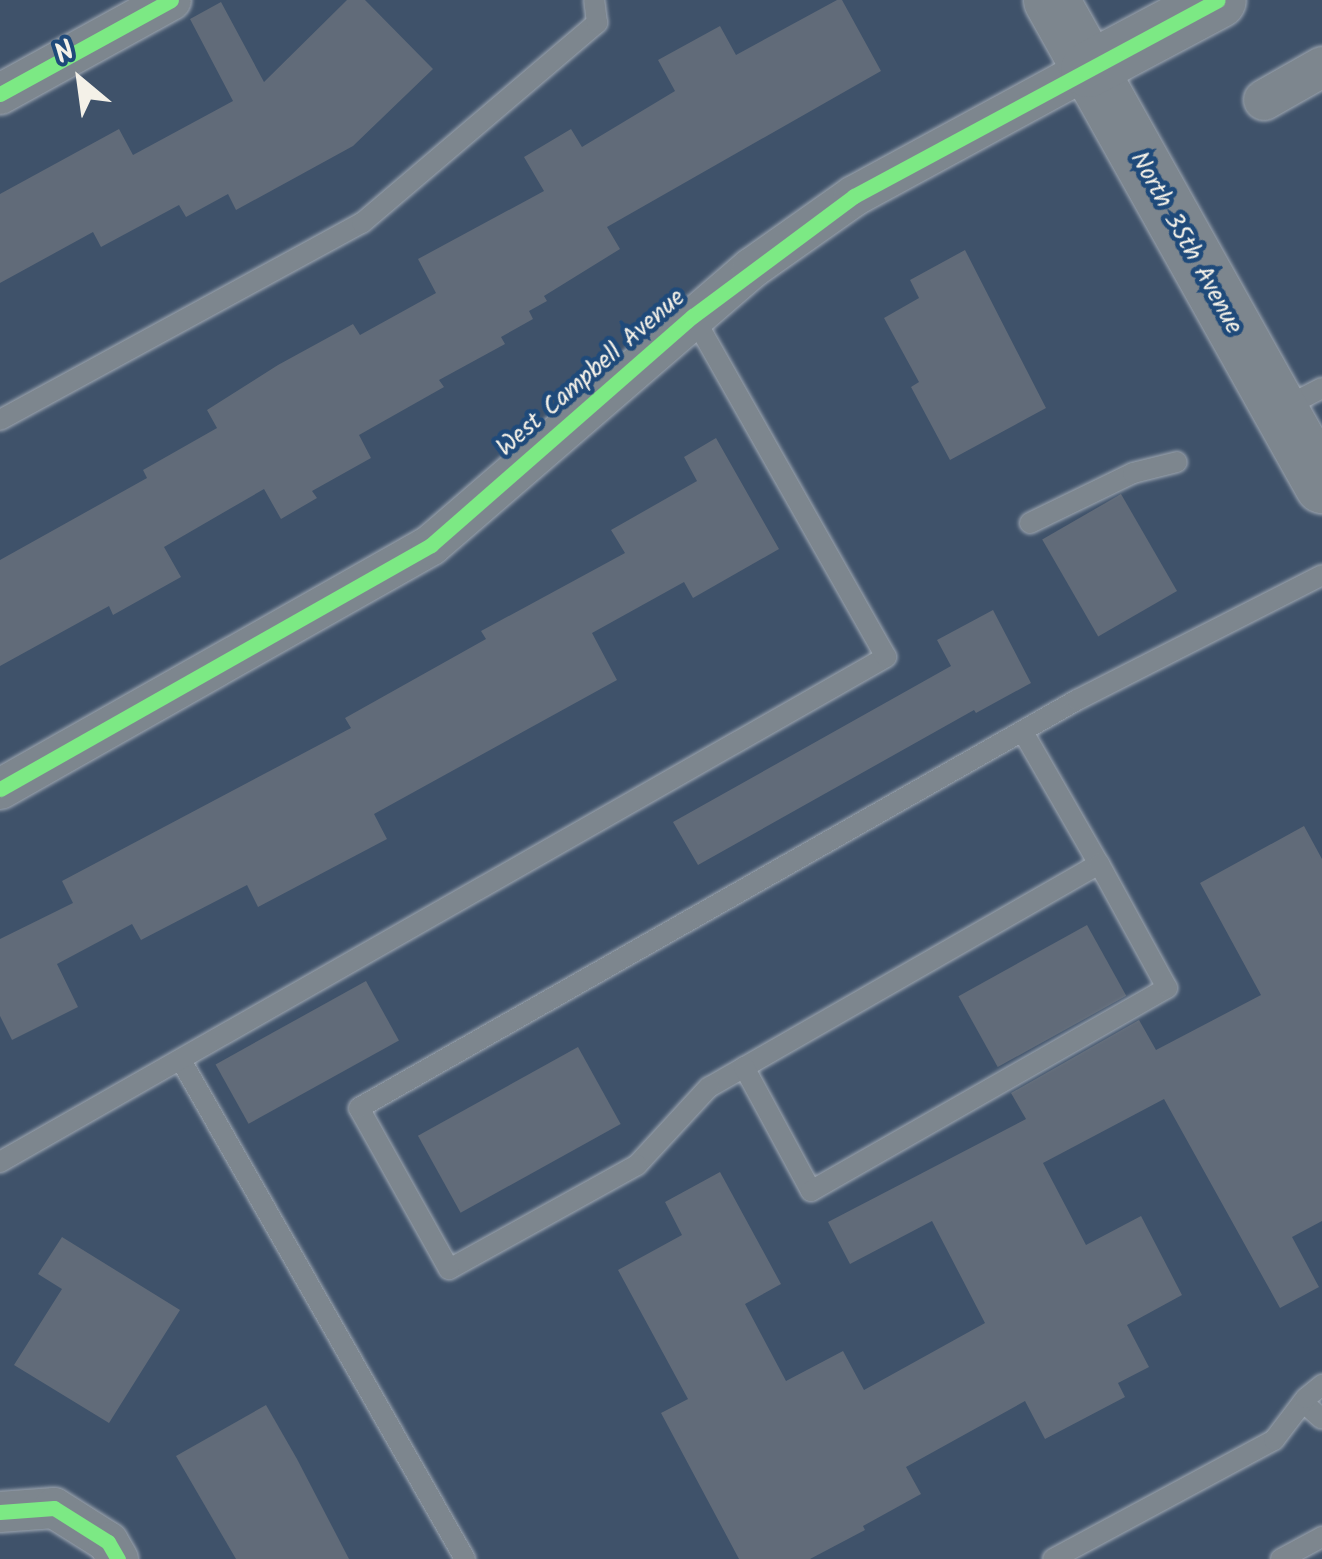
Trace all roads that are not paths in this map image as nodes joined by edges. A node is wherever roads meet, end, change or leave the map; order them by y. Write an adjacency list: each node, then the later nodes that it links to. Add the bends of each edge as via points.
1 (171, 0): 7 (street)
2 (594, 0): 11 (lane, via 597,23 362,222)
3 (1051, 0): 6 (main road, North 35th Avenue)
4 (1218, 0): 6 (main road, West Campbell Avenue)
5 (1322, 67): 8 (street)
6 (1088, 68): 9 (street, West Campbell Avenue, via 854,196); 10 (main road, North 35th Avenue)
7 (0, 94)
8 (1264, 100)
9 (693, 316): 17 (street, West Campbell Avenue, via 431,546); 19 (lane, via 886,657)
10 (1301, 399): 13 (main road, North 35th Avenue)
11 (0, 420)
12 (1178, 462): 14 (lane, via 1133,473)
13 (1322, 485)
14 (1030, 524)
15 (1322, 574): 16 (lane)
16 (1022, 732): 18 (lane); 20 (lane, via 359,1108 448,1269 637,1165 710,1087)
17 (0, 789)
18 (1098, 864): 20 (lane); 20 (lane, via 1167,988 1133,1008 812,1191)
19 (182, 1062): 21 (lane); 28 (lane)
20 (744, 1067)
21 (0, 1162)
22 (1322, 1385): 23 (lane)
23 (1303, 1402): 24 (lane); 29 (lane, via 1274,1440)
24 (1322, 1419)
25 (0, 1512): 27 (street, via 54,1508 108,1542)
26 (1322, 1537): 30 (lane)
27 (118, 1559)
28 (465, 1559)
29 (1053, 1559)
30 (1280, 1559)

